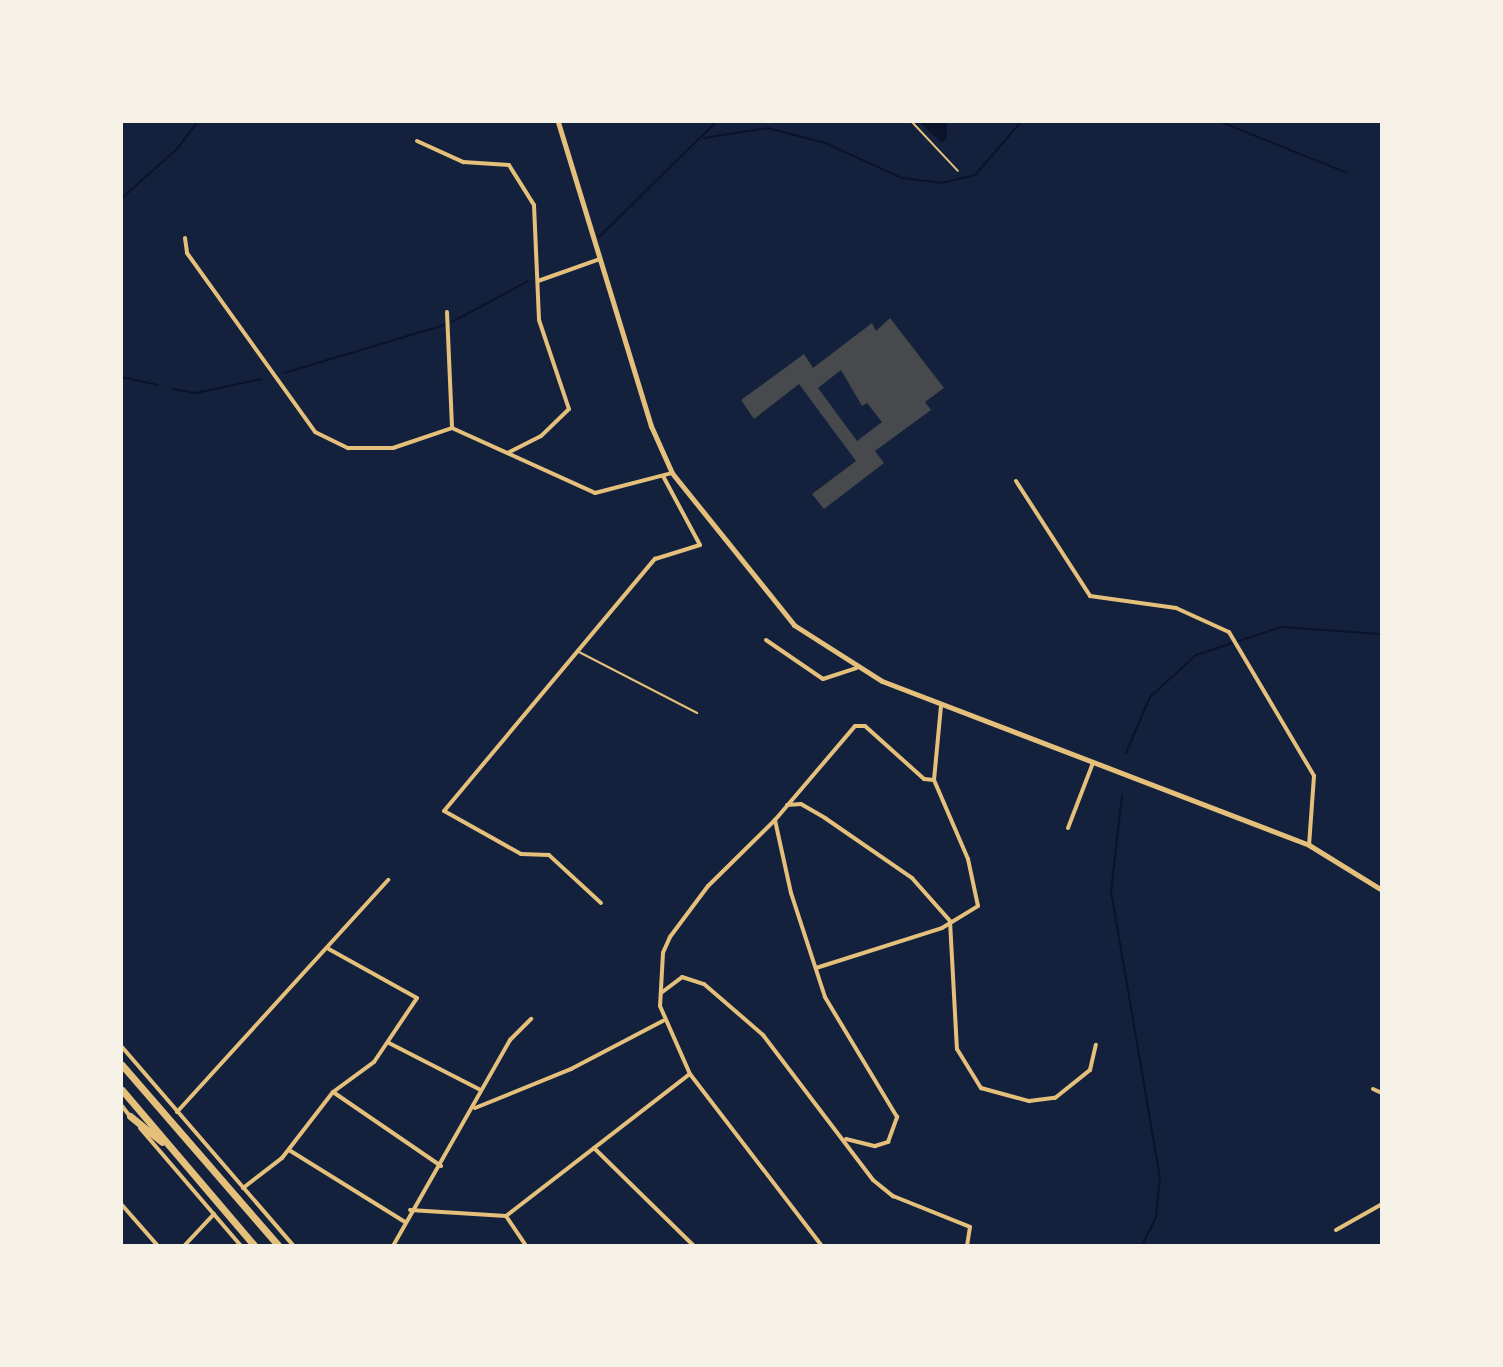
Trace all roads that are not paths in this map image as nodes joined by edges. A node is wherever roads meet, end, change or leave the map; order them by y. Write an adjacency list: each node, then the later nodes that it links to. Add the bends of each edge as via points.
1 (558, 122): 6 (main road)
2 (912, 122): 4 (lane)
3 (417, 141): 7 (street, via 463,162 497,160 521,179 537,220)
4 (958, 171)
5 (185, 238): 9 (street, via 187,253 315,432 348,448 369,451)
6 (600, 259): 7 (street); 11 (main road, via 651,426)
7 (538, 281): 10 (street, via 539,320 569,409 563,420)
8 (447, 312): 9 (street)
9 (452, 428): 10 (street)
10 (508, 453): 12 (street, via 595,493)
11 (672, 473): 12 (street); 16 (main road, via 794,625)
12 (663, 476): 15 (street, via 700,545 655,559)
13 (1016, 481): 24 (street, via 1090,596 1176,609 1229,632 1314,776)
14 (766, 640): 16 (street, via 823,679)
15 (578, 651): 18 (lane, via 584,659); 27 (street, via 444,812 521,854 549,855)
16 (856, 668): 17 (main road)
17 (941, 706): 19 (main road); 20 (street)
18 (698, 713)
19 (1093, 763): 23 (street); 24 (main road)
20 (934, 780): 21 (street, via 924,780 865,726 855,726); 28 (street, via 980,900 974,910)
21 (787, 805): 22 (street); 28 (street, via 801,804 825,818 912,878)
22 (775, 820): 30 (street); 31 (street, via 708,886 670,937 663,953)
23 (1068, 828)
24 (1309, 845): 26 (main road)
25 (388, 880): 29 (street)
26 (1382, 890)
27 (601, 903)
28 (950, 921): 30 (street); 35 (street, via 957,1049 981,1088 1029,1101 1055,1098 1090,1070)
29 (329, 950): 34 (street, via 417,998); 46 (street)
30 (816, 968): 48 (street, via 825,997 897,1117 888,1142 875,1146)
31 (661, 993): 33 (street); 48 (street, via 681,977 704,984 757,1029)
32 (531, 1018): 41 (street, via 510,1040)
33 (663, 1021): 38 (street); 45 (street, via 571,1069)
34 (389, 1043): 41 (street); 42 (street, via 374,1062)
35 (1096, 1045)
36 (122, 1047): 46 (street)
37 (122, 1065): 65 (highway)
38 (690, 1074): 49 (street); 70 (street)
39 (1373, 1089): 43 (street)
40 (122, 1090): 51 (highway)
41 (481, 1090): 45 (street)
42 (333, 1092): 50 (street, via 297,1131); 52 (street)
43 (1382, 1093)
44 (122, 1106): 47 (street)
45 (475, 1108): 52 (street)
46 (177, 1112): 53 (street)
47 (130, 1116): 51 (highway); 57 (street)
48 (846, 1139): 71 (street, via 873,1180 893,1196 970,1227)
49 (594, 1148): 58 (street); 69 (street)
50 (289, 1150): 53 (street); 59 (street)
51 (176, 1153): 64 (highway)
52 (441, 1166): 56 (street)
53 (243, 1188): 66 (street)
54 (1382, 1204): 60 (street)
55 (122, 1205): 61 (street)
56 (410, 1210): 58 (street); 59 (street)
57 (214, 1214): 62 (street); 63 (street)
58 (506, 1216): 68 (street)
59 (405, 1222): 67 (street)
60 (1336, 1230)
61 (158, 1245)
62 (184, 1245)
63 (242, 1245)
64 (255, 1245)
65 (279, 1245)
66 (294, 1245)
67 (393, 1245)
68 (526, 1245)
69 (694, 1245)
70 (822, 1245)
71 (967, 1245)

